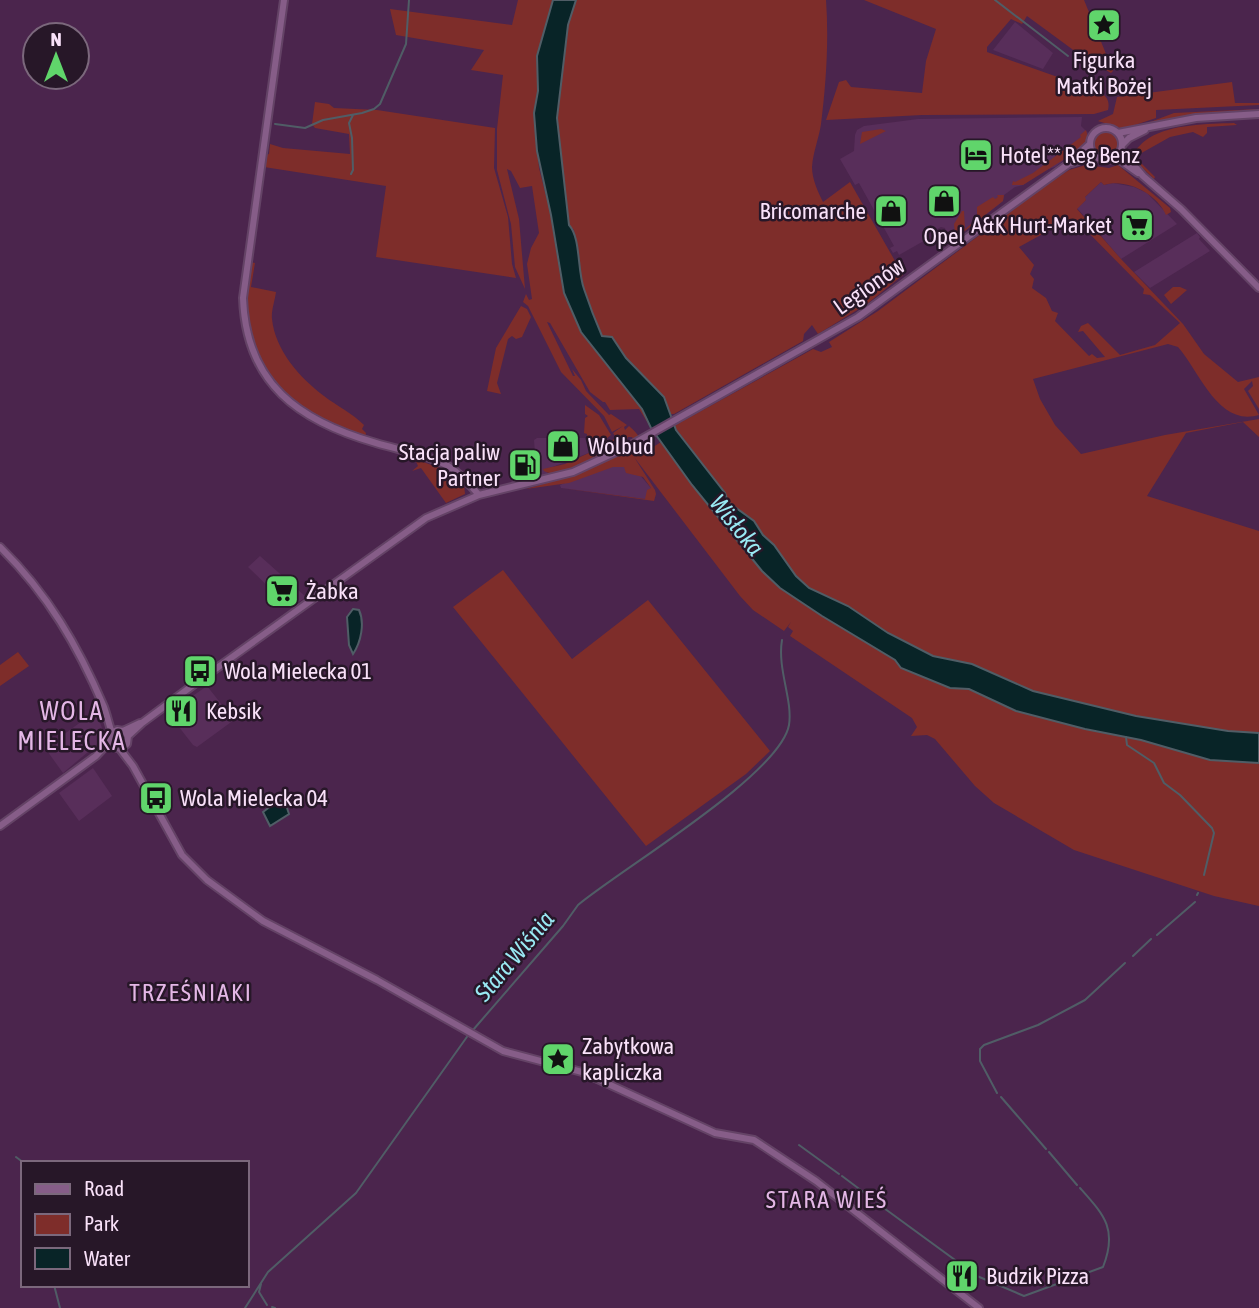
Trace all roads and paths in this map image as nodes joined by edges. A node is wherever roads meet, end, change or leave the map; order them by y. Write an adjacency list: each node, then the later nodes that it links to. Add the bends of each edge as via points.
1 (284, 0): 12 (street, via 246,272 244,319 254,355 277,390 318,422 439,462)
2 (1259, 114): 3 (street, via 1213,116)
3 (1153, 127): 4 (street); 6 (street, via 1129,138)
4 (1118, 134): 5 (street, via 1101,129); 6 (street)
5 (1090, 144): 7 (street); 9 (street, Legionów)
6 (1121, 148): 8 (street); 10 (street)
7 (1095, 155): 8 (street, via 1103,160); 9 (street, Legionów)
8 (1112, 158): 10 (street)
9 (1067, 165): 12 (street, Legionów, via 864,313 818,341 573,472)
10 (1143, 176): 11 (street)
11 (1259, 288)
12 (479, 495): 14 (street, Legionów, via 414,526 142,723)
13 (0, 547): 14 (street, via 70,635)
14 (120, 733): 15 (street); 16 (street)
15 (110, 741): 16 (street); 17 (street)
16 (121, 747): 17 (street); 19 (street, via 190,865 263,921 503,1051 582,1072 715,1133 754,1140 816,1181)
17 (96, 756): 18 (street)
18 (0, 826)
19 (979, 1308)

